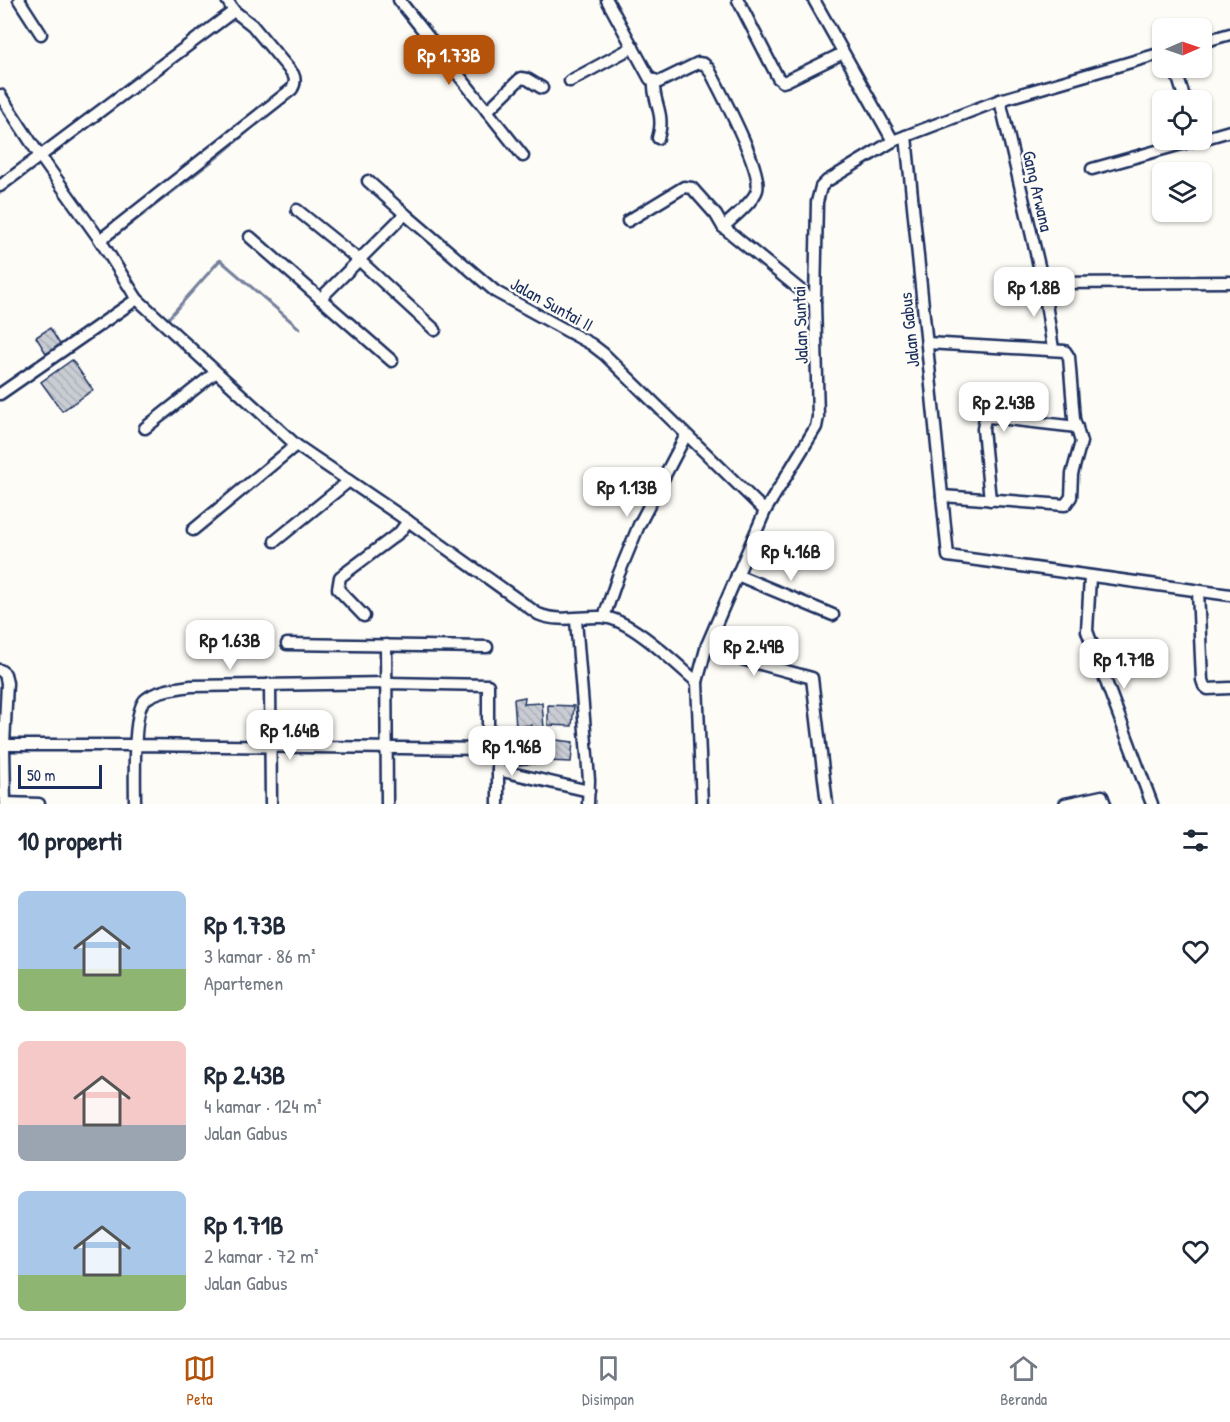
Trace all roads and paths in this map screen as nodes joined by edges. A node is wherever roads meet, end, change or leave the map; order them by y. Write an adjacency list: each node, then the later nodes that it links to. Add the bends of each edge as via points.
1 (19, 0): 8 (street)
2 (227, 0): 7 (street)
3 (399, 0): 19 (street)
4 (607, 0): 11 (street)
5 (738, 0): 12 (street, via 781,81)
6 (814, 0): 12 (street)
7 (234, 11): 26 (street); 36 (street, via 252,25 293,74 296,82 292,89)
8 (41, 34)
9 (1230, 34): 10 (street)
10 (1212, 39)
11 (633, 47): 14 (street); 15 (street)
12 (843, 53): 24 (street)
13 (1152, 56): 18 (street, Jalan Suntai)
14 (654, 80): 23 (street, via 662,122); 34 (street, via 659,82 698,63 704,64 741,135 758,187)
15 (570, 81)
16 (542, 88): 19 (street, via 521,78)
17 (0, 94): 26 (street)
18 (1000, 100): 21 (street, Jalan Suntai); 39 (street, Gang Arwana)
19 (487, 111): 27 (street)
20 (1230, 131): 22 (street)
21 (906, 136): 24 (street, Jalan Suntai); 44 (street, Jalan Gabus)
22 (1212, 136)
23 (658, 138)
24 (893, 141): 42 (street, Jalan Suntai, via 821,187 817,202)
25 (1161, 150): 28 (street)
26 (40, 156): 30 (street); 36 (street)
27 (524, 156)
28 (1092, 169)
29 (368, 181): 32 (street, Jalan Suntai II)
30 (0, 186)
31 (297, 210): 37 (street)
32 (405, 214): 37 (street); 51 (street, Jalan Suntai II, via 496,292 604,354)
33 (628, 221): 34 (street, via 688,186)
34 (723, 227): 42 (street)
35 (250, 237): 41 (street)
36 (100, 240): 40 (street)
37 (358, 260): 41 (street); 43 (street)
38 (1230, 282): 39 (street)
39 (1043, 283): 45 (street, Gang Arwana)
40 (137, 299): 47 (street); 48 (street)
41 (320, 299): 46 (street)
42 (815, 302): 56 (street, Jalan Suntai, via 819,417)
43 (435, 330)
44 (927, 343): 45 (street); 54 (street, Jalan Gabus)
45 (1053, 349): 49 (street, via 1065,351 1069,357)
46 (392, 361)
47 (216, 372): 50 (street); 52 (street)
48 (0, 394)
49 (1077, 427): 55 (street, via 1080,450 1072,474 1071,497 1065,505); 55 (street, via 985,418)
50 (145, 428)
51 (686, 435): 56 (street, Jalan Suntai II); 66 (street, via 639,525)
52 (296, 445): 53 (street); 58 (street)
53 (349, 481): 57 (street); 59 (street)
54 (942, 496): 55 (street); 61 (street, Jalan Gabus, via 948,556)
55 (990, 500)
56 (765, 511): 60 (street, Jalan Suntai)
57 (408, 521): 65 (street, via 400,532 340,577 338,589); 67 (street, via 538,614)
58 (193, 530)
59 (275, 541)
60 (737, 575): 64 (street); 70 (street, Jalan Suntai)
61 (1090, 577): 62 (street, Jalan Gabus); 95 (street, via 1087,632)
62 (1198, 591): 63 (street, Jalan Gabus); 76 (street, via 1202,680 1208,689)
63 (1230, 595)
64 (833, 615)
65 (364, 616)
66 (604, 617): 67 (street); 73 (street, via 631,628)
67 (576, 620): 83 (street)
68 (287, 644): 69 (street)
69 (386, 645): 71 (street); 74 (street)
70 (707, 645): 73 (street, Jalan Suntai); 92 (street, via 812,678)
71 (487, 647)
72 (0, 670): 77 (street, via 8,683)
73 (697, 682): 91 (street, Jalan Suntai)
74 (387, 683): 75 (street); 80 (street); 80 (street, via 488,685 488,749)
75 (270, 684): 78 (street, via 191,686 145,699); 79 (street)
76 (1230, 688)
77 (2, 745): 78 (street); 84 (street)
78 (135, 745): 79 (street); 86 (street)
79 (271, 746): 80 (street); 87 (street)
80 (387, 749): 88 (street)
81 (498, 749): 82 (street)
82 (498, 770): 83 (street); 89 (street)
83 (589, 791): 90 (street)
84 (5, 803): 85 (street)
85 (39, 804)
86 (135, 804)
87 (271, 804)
88 (387, 804)
89 (498, 804)
90 (588, 804)
91 (702, 804)
92 (827, 804)
93 (1065, 804): 94 (street, via 1102,796)
94 (1105, 804)
95 (1152, 804)

